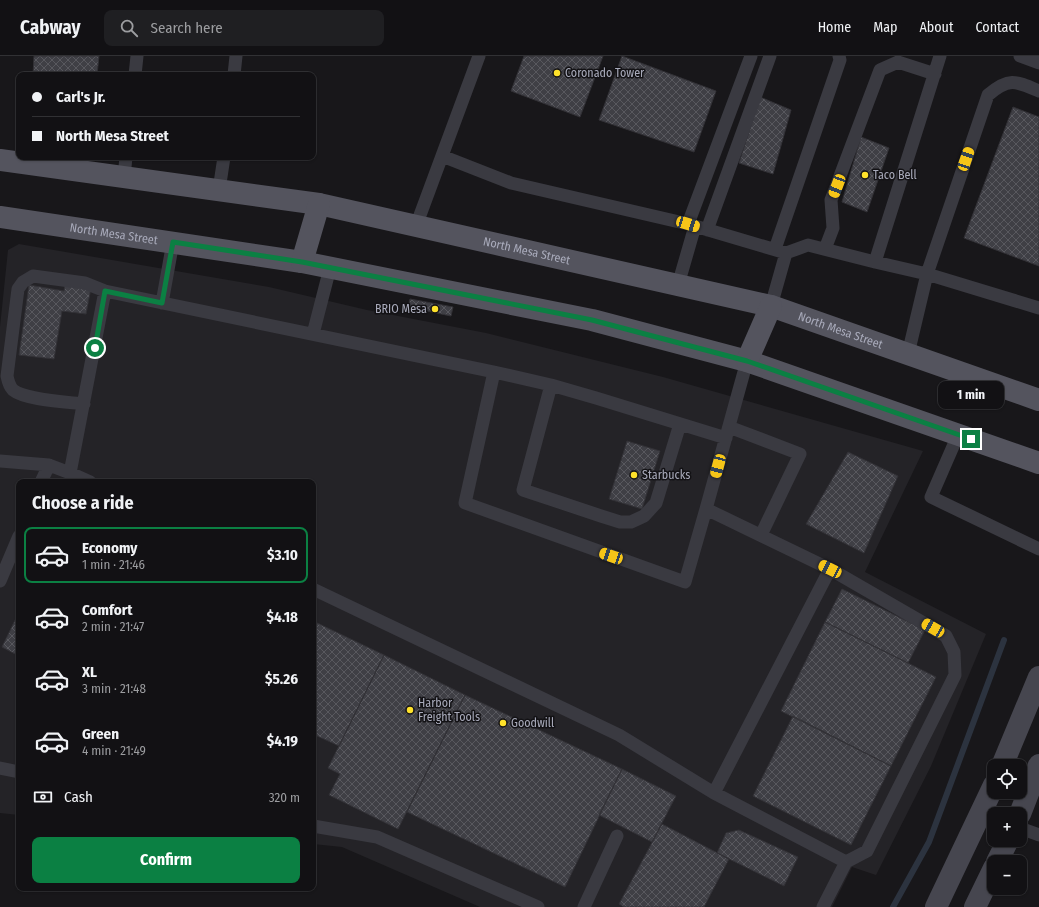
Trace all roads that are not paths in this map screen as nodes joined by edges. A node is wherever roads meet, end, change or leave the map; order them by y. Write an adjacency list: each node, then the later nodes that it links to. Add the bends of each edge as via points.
1 (137, 56): 10 (lane)
2 (236, 56): 11 (lane)
3 (478, 56): 14 (lane)
4 (750, 56): 22 (lane)
5 (770, 56): 22 (lane)
6 (839, 56): 25 (lane, via 840,60)
7 (940, 56): 12 (lane)
8 (1020, 56): 9 (lane)
9 (1039, 63)
10 (135, 72)
11 (234, 72)
12 (935, 74): 24 (lane, via 898,62 880,70 831,200 833,228); 27 (lane)
13 (1039, 91): 29 (lane, via 1020,82 1009,82 998,86 988,95)
14 (442, 156): 21 (lane); 22 (lane, via 511,183)
15 (0, 160): 17 (main road, North Mesa Street)
16 (224, 160): 18 (lane)
17 (125, 167): 18 (main road, North Mesa Street)
18 (219, 190): 19 (main road, North Mesa Street)
19 (319, 204): 21 (main road, North Mesa Street); 26 (main road)
20 (0, 217): 23 (main road, North Mesa Street)
21 (416, 226): 30 (main road, North Mesa Street)
22 (697, 227): 25 (lane); 30 (lane)
23 (173, 242): 26 (main road, North Mesa Street); 32 (lane)
24 (825, 249): 25 (lane, via 808,244); 27 (lane)
25 (781, 251): 33 (lane)
26 (302, 262): 28 (main road, North Mesa Street)
27 (875, 262): 29 (lane)
28 (330, 268): 35 (lane); 37 (main road, North Mesa Street, via 592,320)
29 (927, 274): 34 (lane); 36 (lane)
30 (678, 286): 33 (main road, North Mesa Street)
31 (105, 291): 32 (lane); 41 (lane); 41 (lane, via 85,283 33,276 23,282 18,289 8,383 12,389 25,396)
32 (162, 303): 35 (lane)
33 (771, 306): 36 (main road, North Mesa Street); 37 (main road)
34 (1039, 308)
35 (313, 334): 38 (lane)
36 (908, 354): 40 (main road, North Mesa Street)
37 (747, 361): 43 (lane); 44 (main road, North Mesa Street)
38 (494, 372): 39 (lane); 51 (lane, via 465,503 685,582)
39 (551, 385): 42 (lane); 42 (lane, via 523,490 620,522 630,522 644,516 656,503)
40 (1039, 400)
41 (84, 404): 48 (lane)
42 (680, 424): 43 (lane)
43 (727, 432): 51 (lane); 52 (lane, via 800,454)
44 (958, 435): 46 (main road, North Mesa Street); 54 (lane, via 930,497)
45 (0, 461): 47 (lane)
46 (1039, 463)
47 (49, 465): 48 (lane); 49 (lane)
48 (70, 473): 50 (lane)
49 (43, 479)
50 (83, 479)
51 (706, 508): 52 (lane)
52 (761, 535): 55 (lane)
53 (16, 543): 56 (lane)
54 (1039, 549)
55 (830, 569): 63 (lane); 70 (lane, via 946,636 954,652 955,676 867,851)
56 (0, 581)
57 (316, 590): 63 (lane, via 619,735)
58 (1039, 677): 59 (main road)
59 (1005, 759)
60 (1039, 765): 64 (main road)
61 (0, 768): 62 (lane)
62 (16, 771)
63 (714, 793): 70 (lane)
64 (1023, 807)
65 (987, 815): 75 (main road)
66 (316, 827): 72 (lane, via 377,837)
67 (1027, 831): 68 (lane)
68 (1039, 835)
69 (617, 836): 73 (lane)
70 (846, 862): 74 (lane)
71 (987, 882): 76 (main road)
72 (538, 907)
73 (584, 907)
74 (823, 907)
75 (936, 907)
76 (975, 907)

